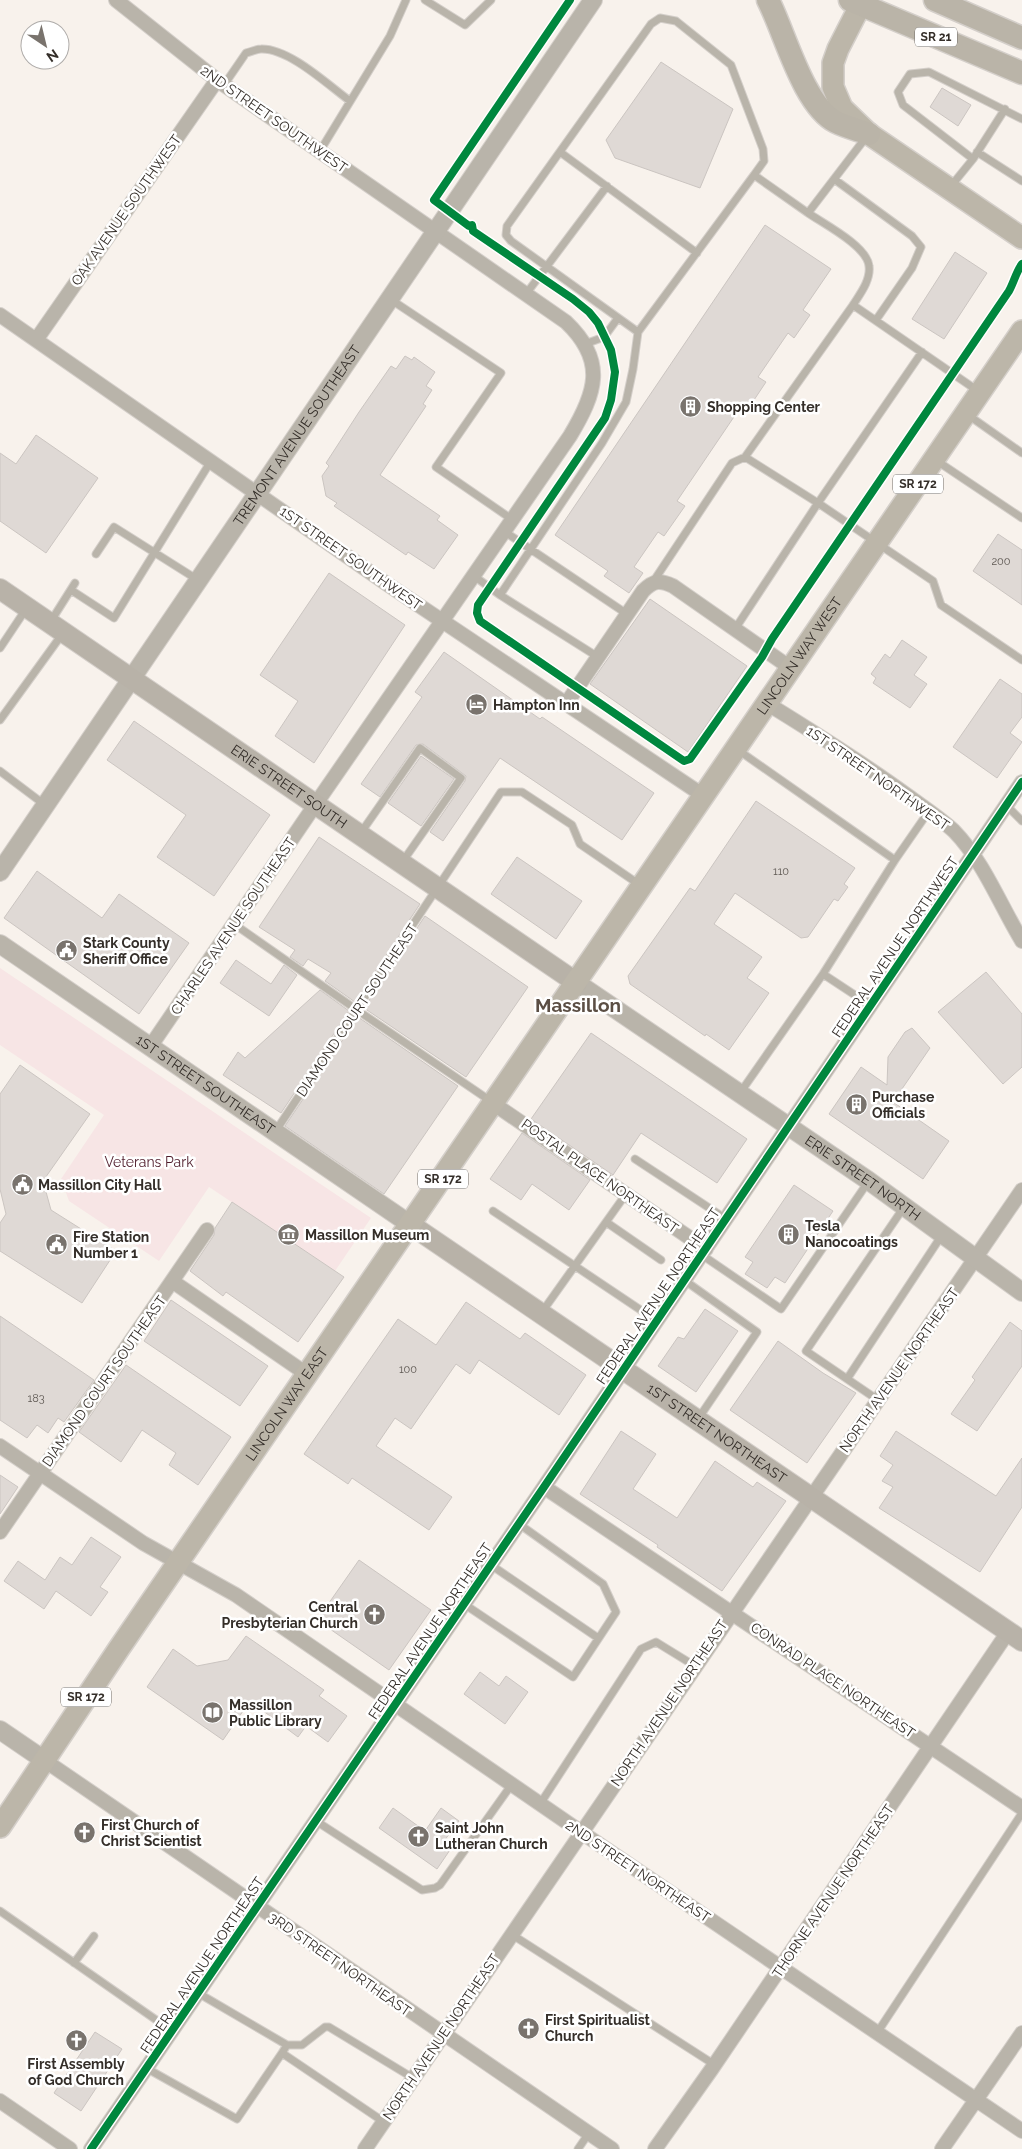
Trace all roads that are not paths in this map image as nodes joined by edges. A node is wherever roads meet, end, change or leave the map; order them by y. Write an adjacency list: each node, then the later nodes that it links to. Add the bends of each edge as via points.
1 (116, 0): 11 (street, 2ND STREET SOUTHWEST)
2 (406, 0): 12 (lane, via 390,36)
3 (424, 0): 4 (lane, via 465,25)
4 (491, 0)
5 (593, 0): 25 (street, TREMONT AVENUE SOUTHEAST)
6 (768, 0): 15 (highway, via 813,100 835,122)
7 (935, 0): 9 (highway, SR 21)
8 (858, 2): 10 (highway, SR 21); 15 (main road, via 836,55 832,82 842,108)
9 (1022, 38)
10 (1022, 73)
11 (221, 83): 12 (lane, via 246,53 261,49 276,51 291,58); 16 (street, 2ND STREET SOUTHWEST); 37 (street, OAK AVENUE SOUTHWEST)
12 (350, 101): 16 (lane)
13 (1006, 109): 14 (lane); 18 (lane); 18 (lane, via 929,72 910,74 898,92 903,104)
14 (1022, 119)
15 (868, 134): 20 (lane); 23 (main road)
16 (320, 151): 25 (street, 2ND STREET SOUTHWEST)
17 (560, 152): 19 (lane, via 651,24 660,18 676,21 731,66 763,148 764,161); 22 (lane); 28 (lane, via 507,226 506,234)
18 (975, 155): 21 (lane); 23 (lane)
19 (754, 176): 24 (lane); 27 (lane)
20 (834, 179): 24 (lane); 34 (lane, via 912,236 921,247 912,268)
21 (1022, 181)
22 (607, 186): 27 (lane); 28 (lane)
23 (949, 188): 26 (main road)
24 (808, 213): 31 (lane, via 862,251 869,266 866,286)
25 (436, 231): 29 (street, 2ND STREET SOUTHWEST); 30 (street, TREMONT AVENUE SOUTHEAST)
26 (1022, 238)
27 (697, 253): 36 (lane)
28 (546, 266): 29 (lane); 33 (lane)
29 (526, 294): 38 (street, 2ND STREET SOUTHWEST, via 566,322)
30 (390, 299): 46 (street, TREMONT AVENUE SOUTHEAST); 49 (lane, via 501,372 436,467)
31 (853, 305): 34 (lane); 43 (lane)
32 (0, 316): 37 (street, 1ST STREET SOUTHWEST)
33 (618, 318): 36 (lane); 38 (lane, via 604,336)
34 (876, 320): 39 (lane)
35 (1022, 331): 40 (main road, LINCOLN WAY WEST / SR 172)
36 (638, 332): 52 (lane, via 626,402 602,444)
37 (36, 340): 45 (street, 1ST STREET SOUTHWEST)
38 (585, 344): 49 (street, CHARLES AVENUE SOUTHEAST, via 594,371 590,399 570,436)
39 (922, 352): 40 (lane); 47 (lane)
40 (980, 392): 41 (main road, LINCOLN WAY WEST / SR 172)
41 (966, 414): 42 (lane); 44 (main road, LINCOLN WAY WEST / SR 172)
42 (1022, 453)
43 (745, 457): 47 (lane); 57 (lane, via 732,463)
44 (934, 459): 48 (lane); 51 (main road, LINCOLN WAY WEST / SR 172)
45 (211, 461): 46 (street, 1ST STREET SOUTHWEST); 53 (lane)
46 (256, 493): 56 (street, TREMONT AVENUE SOUTHEAST); 62 (street, 1ST STREET SOUTHWEST)
47 (818, 503): 51 (lane); 64 (lane)
48 (1022, 518)
49 (514, 520): 50 (street, CHARLES AVENUE SOUTHEAST)
50 (505, 532): 52 (lane); 55 (street, CHARLES AVENUE SOUTHEAST)
51 (877, 543): 67 (lane, via 933,581 941,605); 68 (main road, LINCOLN WAY WEST / SR 172)
52 (530, 550): 59 (lane); 61 (lane)
53 (155, 552): 54 (lane, via 114,527); 56 (lane); 63 (lane, via 114,618 73,587)
54 (96, 554)
55 (474, 576): 59 (lane); 62 (street, CHARLES AVENUE SOUTHEAST)
56 (198, 580): 69 (street, TREMONT AVENUE SOUTHEAST)
57 (653, 582): 61 (street); 64 (street, via 673,586)
58 (0, 589): 60 (main road, ERIE STREET SOUTH)
59 (500, 595): 66 (lane)
60 (27, 608): 63 (main road, ERIE STREET SOUTH); 65 (lane)
61 (627, 614): 66 (street)
62 (442, 621): 70 (street, 1ST STREET SOUTHWEST); 79 (street, CHARLES AVENUE SOUTHEAST)
63 (56, 628): 69 (main road, ERIE STREET SOUTH); 72 (lane)
64 (735, 630): 68 (street)
65 (0, 648)
66 (598, 657): 70 (street)
67 (1022, 660)
68 (792, 669): 71 (main road, LINCOLN WAY WEST / SR 172)
69 (131, 680): 78 (street, TREMONT AVENUE SOUTHEAST); 79 (main road, ERIE STREET SOUTH)
70 (566, 704): 76 (street, 1ST STREET SOUTHWEST)
71 (768, 704): 73 (main road, LINCOLN WAY WEST / SR 172); 80 (street, 1ST STREET NORTHWEST, via 834,744)
72 (0, 720)
73 (736, 749): 76 (main road, LINCOLN WAY WEST / SR 172); 84 (lane)
74 (0, 771): 78 (lane)
75 (1022, 782): 77 (street, FEDERAL AVENUE NORTHWEST)
76 (704, 796): 87 (main road, LINCOLN WAY WEST / SR 172)
77 (1006, 804): 81 (lane); 83 (street, FEDERAL AVENUE NORTHWEST)
78 (46, 805): 86 (street, TREMONT AVENUE SOUTHEAST)
79 (315, 805): 82 (main road, ERIE STREET SOUTH); 89 (street, CHARLES AVENUE SOUTHEAST)
80 (928, 811): 83 (street, 1ST STREET NORTHWEST, via 954,832); 84 (lane)
81 (1022, 821)
82 (360, 835): 85 (main road, ERIE STREET SOUTH); 85 (lane, via 420,748 461,778)
83 (972, 854): 90 (street, 1ST STREET NORTHWEST); 94 (street, FEDERAL AVENUE NORTHWEST)
84 (895, 860): 92 (lane)
85 (401, 863): 88 (main road, ERIE STREET SOUTH)
86 (0, 872)
87 (643, 887): 88 (lane, DIAMOND COURT SOUTHEAST, via 580,844 572,825 522,792 501,792); 93 (main road, LINCOLN WAY WEST / SR 172)
88 (438, 888): 93 (main road, ERIE STREET SOUTH); 95 (lane, DIAMOND COURT SOUTHEAST)
89 (234, 924): 95 (lane); 96 (street, CHARLES AVENUE SOUTHEAST)
90 (1022, 941)
91 (0, 944): 96 (street, 1ST STREET SOUTHEAST)
92 (823, 974): 94 (lane); 97 (lane)
93 (577, 983): 97 (street, ERIE STREET NORTH); 98 (main road, LINCOLN WAY EAST / SR 172)
94 (870, 1006): 99 (street, FEDERAL AVENUE NORTHWEST)
95 (357, 1010): 98 (lane); 100 (lane, DIAMOND COURT SOUTHEAST)
96 (150, 1047): 100 (street, 1ST STREET SOUTHEAST)
97 (740, 1093): 99 (street, ERIE STREET NORTH)
98 (494, 1104): 104 (street, POSTAL PLACE NORTHEAST); 109 (main road, LINCOLN WAY EAST / SR 172)
99 (789, 1126): 102 (street, ERIE STREET NORTH); 107 (street, FEDERAL AVENUE NORTHEAST)
100 (275, 1132): 109 (street, 1ST STREET SOUTHEAST)
101 (635, 1159): 107 (lane)
102 (869, 1181): 105 (street, ERIE STREET NORTH); 112 (lane, via 781,1309)
103 (1022, 1190): 113 (street, NORTH AVENUE NORTHEAST)
104 (626, 1194): 108 (lane); 112 (street, POSTAL PLACE NORTHEAST)
105 (904, 1207): 111 (street, ERIE STREET NORTH); 123 (lane, via 806,1351)
106 (493, 1211): 115 (lane)
107 (726, 1219): 112 (street, FEDERAL AVENUE NORTHEAST)
108 (606, 1222): 114 (lane); 115 (lane)
109 (411, 1225): 119 (main road, 1ST STREET NORTHEAST); 122 (main road, LINCOLN WAY EAST / SR 172)
110 (207, 1230): 117 (street, DIAMOND COURT SOUTHEAST)
111 (942, 1235): 113 (street, ERIE STREET NORTH); 123 (lane)
112 (704, 1252): 116 (street, FEDERAL AVENUE NORTHEAST)
113 (976, 1259): 118 (street, ERIE STREET NORTH); 124 (street, NORTH AVENUE NORTHEAST)
114 (661, 1260)
115 (575, 1266): 119 (lane); 120 (lane)
116 (684, 1280): 120 (street, FEDERAL AVENUE NORTHEAST); 125 (lane, via 757,1332)
117 (172, 1281): 122 (street); 127 (street, DIAMOND COURT SOUTHEAST)
118 (1022, 1292)
119 (542, 1312): 121 (main road, 1ST STREET NORTHEAST)
120 (657, 1320): 121 (street, FEDERAL AVENUE NORTHEAST)
121 (624, 1369): 125 (main road, 1ST STREET NORTHEAST); 128 (street, FEDERAL AVENUE NORTHEAST)
122 (308, 1375): 132 (main road, LINCOLN WAY EAST / SR 172)
123 (847, 1379): 124 (lane)
124 (878, 1400): 129 (street, NORTH AVENUE NORTHEAST)
125 (698, 1419): 129 (main road, 1ST STREET NORTHEAST)
126 (0, 1446): 127 (street, 2ND STREET NORTHEAST)
127 (40, 1473): 131 (street, DIAMOND COURT SOUTHEAST); 132 (street, 2ND STREET NORTHEAST)
128 (544, 1487): 130 (street, FEDERAL AVENUE NORTHEAST); 135 (street, CONRAD PLACE NORTHEAST)
129 (812, 1497): 135 (street, NORTH AVENUE NORTHEAST); 136 (main road, 1ST STREET NORTHEAST)
130 (519, 1524): 133 (street, FEDERAL AVENUE NORTHEAST); 137 (lane, via 603,1584 616,1612)
131 (0, 1532)
132 (178, 1563): 139 (street, 2ND STREET NORTHEAST, via 236,1595); 142 (main road, LINCOLN WAY EAST / SR 172)
133 (491, 1565): 134 (street, FEDERAL AVENUE NORTHEAST); 137 (lane)
134 (464, 1604): 137 (lane, via 573,1677); 139 (street, FEDERAL AVENUE NORTHEAST)
135 (732, 1612): 138 (street, NORTH AVENUE NORTHEAST); 141 (street, CONRAD PLACE NORTHEAST)
136 (1015, 1637): 141 (street, THORNE AVENUE NORTHEAST)
137 (598, 1638)
138 (694, 1666): 144 (lane, via 656,1642 641,1649); 149 (street, NORTH AVENUE NORTHEAST)
139 (396, 1704): 143 (street, 2ND STREET NORTHEAST); 147 (street, FEDERAL AVENUE NORTHEAST)
140 (0, 1730): 142 (street)
141 (932, 1746): 145 (street, CONRAD PLACE NORTHEAST); 155 (street, THORNE AVENUE NORTHEAST)
142 (44, 1760): 148 (main road, LINCOLN WAY EAST / SR 172); 150 (street, 3RD STREET NORTHEAST)
143 (512, 1784): 144 (street, 2ND STREET NORTHEAST); 147 (lane, via 435,1888 422,1890)
144 (540, 1804): 149 (street, 2ND STREET NORTHEAST)
145 (1022, 1808)
146 (1022, 1813): 159 (lane)
147 (316, 1821): 150 (street, FEDERAL AVENUE NORTHEAST)
148 (0, 1827)
149 (581, 1832): 152 (street, NORTH AVENUE NORTHEAST); 155 (street, 2ND STREET NORTHEAST)
150 (257, 1906): 156 (street, FEDERAL AVENUE NORTHEAST); 160 (street, 3RD STREET NORTHEAST)
151 (0, 1911): 154 (lane)
152 (511, 1934): 160 (street, NORTH AVENUE NORTHEAST); 163 (lane)
153 (94, 1936): 154 (lane)
154 (74, 1963): 157 (lane)
155 (782, 1967): 159 (street, 2ND STREET NORTHEAST); 163 (street, THORNE AVENUE NORTHEAST)
156 (198, 1993): 157 (street, FEDERAL AVENUE NORTHEAST); 161 (lane)
157 (172, 2031): 164 (street, FEDERAL AVENUE NORTHEAST)
158 (1022, 2032): 167 (street)
159 (878, 2033): 167 (street, 2ND STREET NORTHEAST)
160 (443, 2034): 165 (street, NORTH AVENUE NORTHEAST); 170 (street, 3RD STREET NORTHEAST)
161 (288, 2045): 162 (lane); 165 (lane, via 302,2045 329,2027)
162 (282, 2053): 164 (lane, via 237,2119); 168 (lane)
163 (715, 2065): 176 (street, THORNE AVENUE NORTHEAST)
164 (146, 2068): 172 (street, FEDERAL AVENUE NORTHEAST)
165 (413, 2078): 168 (street, NORTH AVENUE NORTHEAST)
166 (0, 2100): 171 (street)
167 (976, 2100): 169 (street, 2ND STREET NORTHEAST); 177 (street)
168 (384, 2122): 173 (street, NORTH AVENUE NORTHEAST)
169 (1022, 2131)
170 (589, 2134): 174 (lane); 175 (street, 3RD STREET NORTHEAST)
171 (70, 2149)
172 (91, 2149)
173 (365, 2149)
174 (578, 2149)
175 (612, 2149)
176 (655, 2149)
177 (942, 2149)

